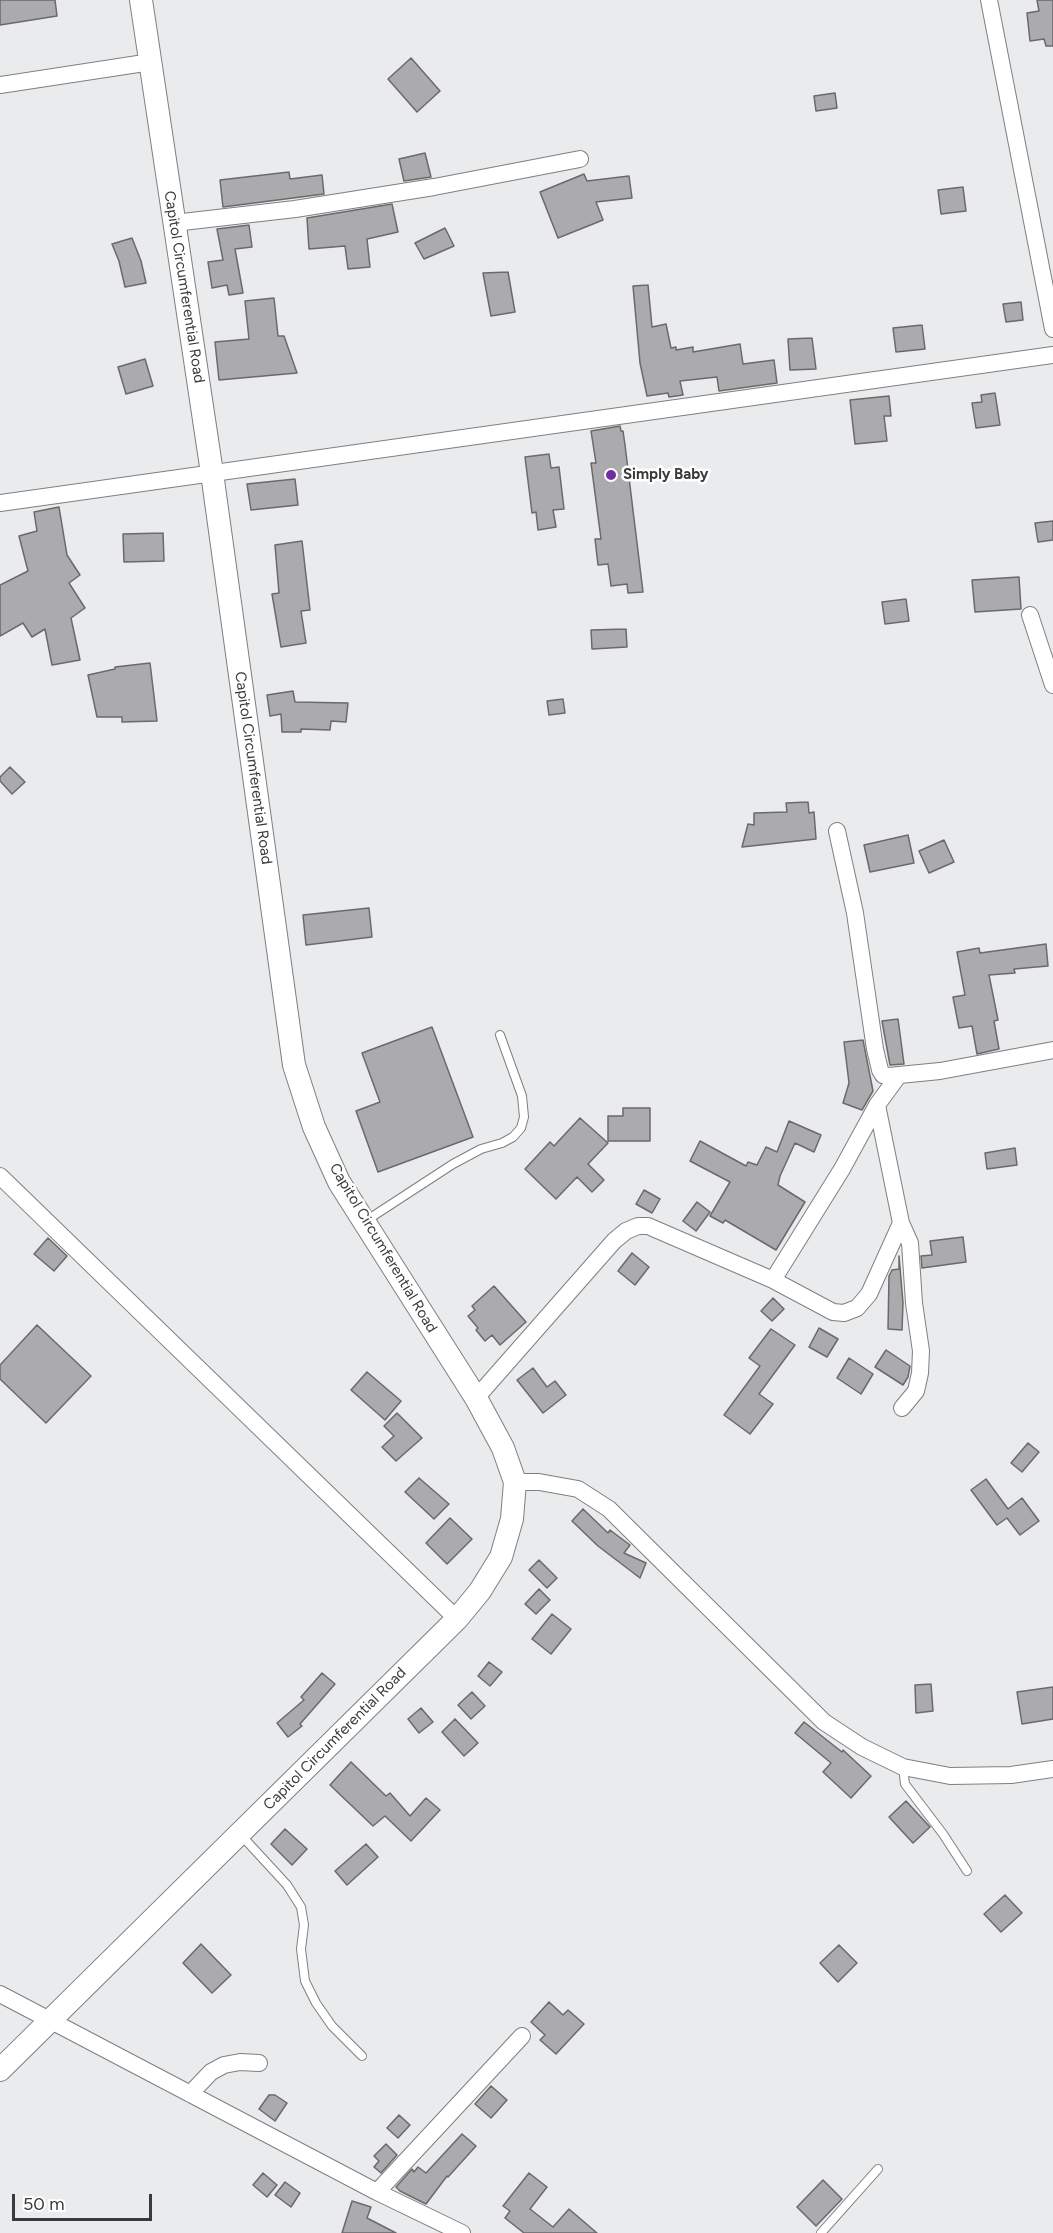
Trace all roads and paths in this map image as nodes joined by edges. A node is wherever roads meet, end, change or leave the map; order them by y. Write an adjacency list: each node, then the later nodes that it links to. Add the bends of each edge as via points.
1 (141, 0): 3 (main road, Capitol Circumferential Road)
2 (989, 0): 7 (street)
3 (150, 62): 4 (street); 6 (main road, Capitol Circumferential Road)
4 (0, 85)
5 (580, 159): 6 (street, via 434,187)
6 (174, 224): 9 (main road, Capitol Circumferential Road)
7 (1053, 329)
8 (1053, 355): 9 (street)
9 (212, 473): 10 (street); 19 (main road, Capitol Circumferential Road, via 294,1065 314,1127 339,1182)
10 (0, 503)
11 (1030, 615): 12 (street)
12 (1053, 685)
13 (837, 831): 16 (street, via 855,913 880,1071 886,1076)
14 (501, 1035): 19 (lane, via 522,1096 521,1128 502,1143 453,1164)
15 (1053, 1050): 16 (street)
16 (899, 1075): 17 (street)
17 (877, 1105): 20 (street); 21 (street)
18 (0, 1176): 25 (street)
19 (364, 1222): 22 (main road, Capitol Circumferential Road)
20 (901, 1223): 21 (street, via 869,1294 857,1308 833,1312); 23 (street, via 910,1243 921,1350 916,1391)
21 (773, 1280): 22 (street, via 648,1226 638,1226 614,1241)
22 (476, 1398): 24 (main road, Capitol Circumferential Road, via 503,1448)
23 (902, 1408)
24 (515, 1482): 25 (main road, Capitol Circumferential Road, via 512,1520 501,1557); 26 (street, via 558,1484 595,1498 824,1722)
25 (457, 1619): 28 (main road, Capitol Circumferential Road)
26 (903, 1767): 27 (street, via 950,1776 1011,1775); 29 (lane, via 905,1784)
27 (1053, 1768)
28 (240, 1833): 31 (main road, Capitol Circumferential Road); 33 (lane, via 287,1885 301,1908 305,1981 332,2026)
29 (967, 1870)
30 (0, 1994): 31 (street)
31 (50, 2021): 35 (main road, Capitol Circumferential Road); 36 (street)
32 (522, 2036): 38 (street)
33 (362, 2056)
34 (259, 2063): 36 (street, via 224,2065)
35 (0, 2070)
36 (190, 2094): 38 (street)
37 (878, 2169): 40 (lane)
38 (377, 2192): 39 (street)
39 (462, 2233)
40 (821, 2233)

